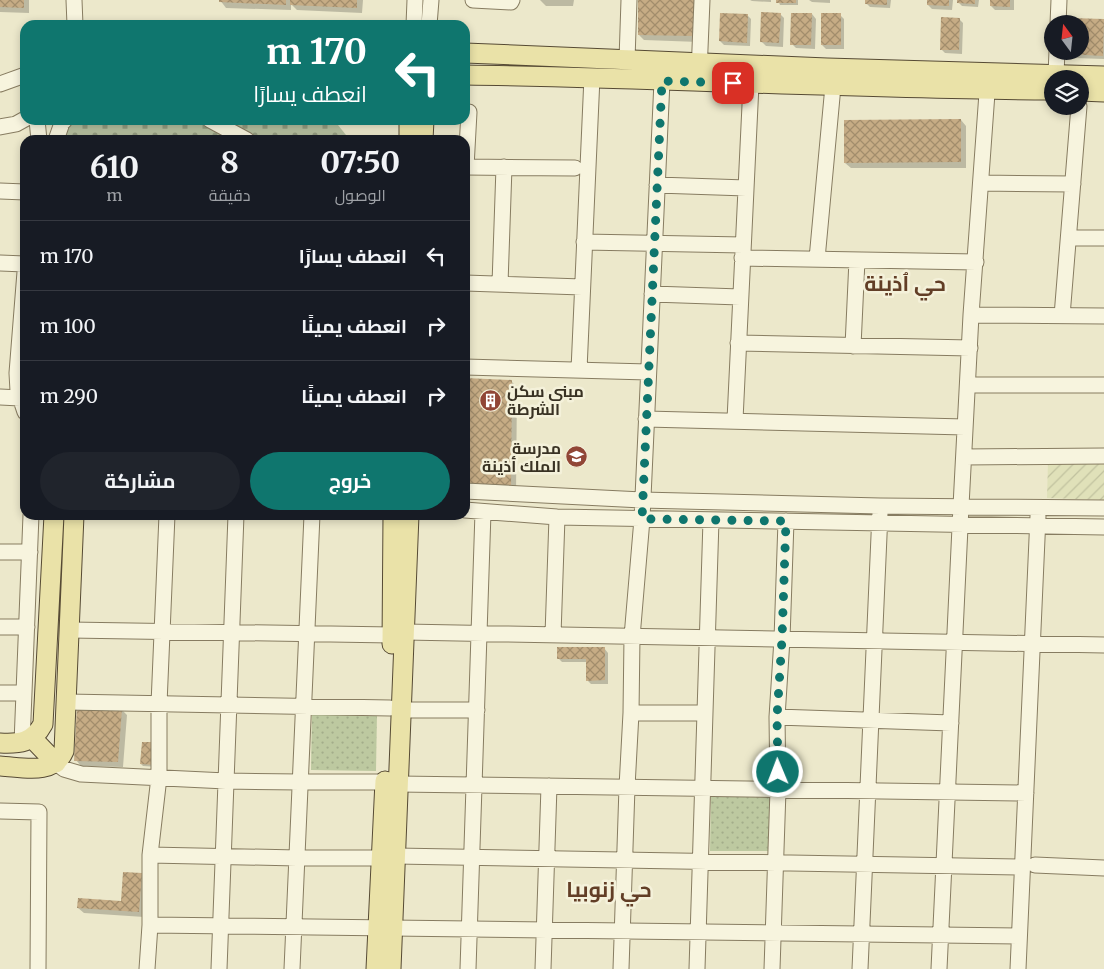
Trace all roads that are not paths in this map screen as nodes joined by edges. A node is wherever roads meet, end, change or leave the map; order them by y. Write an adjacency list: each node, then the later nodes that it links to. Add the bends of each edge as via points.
1 (74, 0): 10 (street)
2 (415, 0): 11 (street)
3 (432, 0): 12 (street)
4 (474, 0): 5 (street)
5 (512, 0)
6 (628, 0): 14 (street)
7 (702, 0): 15 (street)
8 (1059, 0): 9 (street)
9 (1058, 15)
10 (75, 20)
11 (414, 20)
12 (430, 20)
13 (470, 53): 14 (main road)
14 (627, 60): 15 (main road)
15 (699, 72): 21 (main road); 22 (main road); 25 (main road)
16 (470, 75): 19 (main road)
17 (1104, 76): 20 (main road)
18 (20, 77): 24 (street)
19 (592, 77): 21 (main road); 45 (street)
20 (1089, 78)
21 (662, 81): 39 (street)
22 (988, 82): 23 (main road); 26 (main road); 37 (street)
23 (1044, 82)
24 (0, 84)
25 (750, 84): 26 (main road); 40 (street)
26 (833, 86): 48 (street)
27 (1089, 91): 28 (main road)
28 (1104, 92)
29 (1078, 115): 38 (street)
30 (20, 122): 32 (street)
31 (219, 125): 33 (street)
32 (0, 126)
33 (238, 135)
34 (470, 167): 35 (street)
35 (504, 167): 36 (street); 54 (street)
36 (575, 168)
37 (981, 183): 38 (street); 50 (street)
38 (1073, 184): 43 (street)
39 (657, 185): 40 (street); 46 (street)
40 (746, 188): 47 (street)
41 (0, 191): 42 (street)
42 (20, 192)
43 (1069, 238): 44 (street); 59 (street)
44 (1104, 238)
45 (584, 242): 46 (street); 55 (street)
46 (654, 243): 47 (street); 56 (street)
47 (742, 251): 48 (street); 57 (street)
48 (817, 259): 49 (street)
49 (857, 260): 50 (street); 63 (street)
50 (976, 262): 58 (street)
51 (0, 263): 52 (street)
52 (20, 264)
53 (470, 283): 54 (street)
54 (500, 284): 55 (street)
55 (582, 286): 66 (street)
56 (652, 294): 57 (street); 67 (street)
57 (740, 296): 62 (street)
58 (971, 315): 59 (street); 64 (street)
59 (1062, 316): 60 (street)
60 (1104, 316)
61 (20, 335): 70 (street, via 17,373)
62 (738, 343): 63 (street); 74 (street)
63 (853, 346): 64 (street)
64 (970, 348): 68 (street)
65 (470, 367): 66 (street)
66 (578, 370): 67 (street)
67 (648, 372): 73 (street)
68 (968, 385): 69 (street); 75 (street)
69 (1104, 385)
70 (20, 388)
71 (0, 397): 72 (street)
72 (20, 403)
73 (646, 419): 74 (street); 79 (street)
74 (735, 420): 75 (street)
75 (965, 427): 77 (street)
76 (1104, 456): 77 (street)
77 (964, 457): 81 (street)
78 (470, 491): 79 (street)
79 (642, 500): 80 (street); 87 (street)
80 (880, 506): 81 (street); 98 (street)
81 (960, 506): 82 (street); 99 (street)
82 (1039, 507): 83 (street); 100 (street)
83 (1104, 508)
84 (470, 511): 85 (street)
85 (483, 512): 86 (street); 111 (street)
86 (557, 517): 87 (street); 112 (street)
87 (642, 519): 96 (street); 113 (street)
88 (31, 520): 103 (street)
89 (52, 520): 133 (main road, via 43,724)
90 (74, 520): 106 (main road)
91 (167, 520): 107 (street)
92 (236, 520): 108 (street)
93 (312, 520): 109 (street)
94 (393, 520): 110 (main road)
95 (409, 520): 110 (main road)
96 (711, 520): 97 (street); 114 (street)
97 (786, 521): 98 (street); 115 (street)
98 (879, 523): 99 (street); 116 (street)
99 (960, 525): 100 (street); 117 (street)
100 (1038, 526): 101 (street); 118 (street)
101 (1104, 527)
102 (0, 552): 103 (street)
103 (30, 552): 105 (street)
104 (0, 627): 105 (street)
105 (27, 627): 121 (street)
106 (70, 630): 107 (street); 122 (main road)
107 (162, 632): 108 (street); 123 (street)
108 (232, 633): 109 (street); 124 (street)
109 (306, 634): 110 (street); 125 (street)
110 (398, 634): 111 (street); 126 (main road)
111 (479, 634): 112 (street); 127 (street)
112 (553, 635): 113 (street)
113 (632, 636): 114 (street); 128 (street)
114 (707, 638): 115 (street); 129 (street)
115 (782, 639): 116 (street); 130 (street)
116 (873, 641): 117 (street); 131 (street)
117 (954, 643): 118 (street); 132 (street)
118 (1032, 644): 119 (street); 148 (street)
119 (1104, 645)
120 (0, 693): 121 (street)
121 (24, 693): 133 (street)
122 (67, 702): 123 (street); 135 (main road, via 65,746)
123 (160, 704): 124 (street); 137 (street)
124 (229, 705): 125 (street); 138 (street)
125 (303, 706): 126 (street); 139 (street)
126 (395, 709): 127 (street); 140 (main road)
127 (477, 710): 141 (street)
128 (632, 712): 129 (street); 143 (street)
129 (705, 713): 144 (street)
130 (777, 717): 131 (street); 145 (street)
131 (870, 721): 132 (street); 146 (street)
132 (951, 724): 147 (street)
133 (27, 740): 134 (main road); 135 (main road)
134 (0, 743)
135 (56, 763): 136 (main road, via 39,768); 137 (street, via 82,774)
136 (0, 766)
137 (159, 776): 138 (street); 150 (street)
138 (226, 780): 139 (street); 151 (street)
139 (300, 782): 140 (street); 154 (street)
140 (392, 783): 141 (street); 152 (main road)
141 (474, 785): 142 (street); 153 (street)
142 (549, 786): 143 (street); 155 (street)
143 (627, 787): 144 (street); 156 (street)
144 (702, 788): 145 (street); 157 (street)
145 (778, 790): 146 (street); 158 (street)
146 (867, 791): 147 (street); 159 (street)
147 (947, 792): 148 (street); 160 (street)
148 (1026, 793): 161 (street)
149 (0, 811): 175 (street, via 39,812)
150 (150, 855): 151 (street); 163 (street)
151 (223, 857): 154 (street); 164 (street)
152 (388, 857): 153 (street); 154 (street); 166 (main road)
153 (472, 857): 155 (street); 167 (street)
154 (297, 858): 165 (street)
155 (547, 858): 156 (street); 168 (street)
156 (625, 860): 157 (street); 169 (street)
157 (700, 861): 158 (street); 170 (street)
158 (776, 863): 159 (street); 171 (street)
159 (864, 864): 160 (street); 172 (street)
160 (944, 866): 161 (street); 173 (street)
161 (1029, 866): 162 (street); 174 (street)
162 (1104, 868)
163 (150, 925): 164 (street); 176 (street)
164 (221, 926): 165 (street); 177 (street)
165 (294, 926): 166 (street); 178 (street)
166 (385, 927): 167 (street); 179 (main road); 180 (main road)
167 (469, 928): 168 (street); 181 (street)
168 (545, 929): 169 (street); 182 (street)
169 (622, 930): 170 (street); 183 (street)
170 (698, 931): 171 (street); 184 (street)
171 (773, 932): 172 (street); 185 (street)
172 (861, 934): 173 (street); 186 (street)
173 (941, 935): 174 (street); 187 (street)
174 (1019, 936): 188 (street)
175 (38, 969)
176 (147, 969)
177 (219, 969)
178 (292, 969)
179 (376, 969)
180 (391, 969)
181 (468, 969)
182 (543, 969)
183 (621, 969)
184 (697, 969)
185 (772, 969)
186 (860, 969)
187 (939, 969)
188 (1018, 969)

